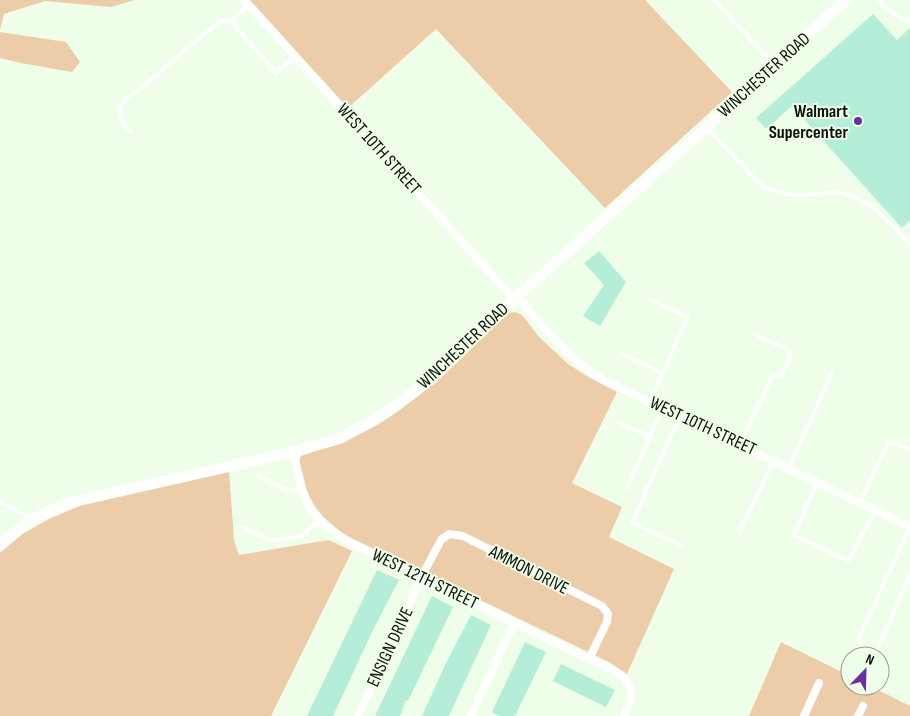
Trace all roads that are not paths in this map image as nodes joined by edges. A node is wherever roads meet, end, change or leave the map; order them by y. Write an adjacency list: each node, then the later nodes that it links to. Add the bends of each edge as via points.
1 (714, 0): 8 (lane)
2 (846, 0): 8 (street, WINCHESTER ROAD)
3 (878, 0): 6 (lane)
4 (246, 2): 5 (lane); 7 (street, WEST 10TH STREET)
5 (231, 20): 7 (lane, via 276,73); 10 (lane, via 220,21 127,98 120,107 121,119)
6 (910, 22)
7 (296, 57): 12 (street, WEST 10TH STREET)
8 (775, 65): 9 (street, WINCHESTER ROAD)
9 (706, 128): 11 (lane, via 766,188 788,196 832,192 861,200 874,206); 12 (street, WINCHESTER ROAD)
10 (130, 132)
11 (910, 244)
12 (515, 298): 18 (street, WEST 10TH STREET, via 561,348 586,369); 25 (street, WINCHESTER ROAD, via 434,377 384,414 341,438)
13 (651, 300): 16 (lane, via 688,317)
14 (754, 334): 23 (lane, via 786,349 790,356 782,374 772,377)
15 (622, 354): 16 (lane)
16 (663, 373): 18 (lane)
17 (832, 373): 27 (lane)
18 (650, 401): 19 (street, WEST 10TH STREET)
19 (662, 407): 20 (street, WEST 10TH STREET); 22 (lane)
20 (680, 416): 23 (street, WEST 10TH STREET); 41 (lane, via 632,523)
21 (618, 422): 22 (lane)
22 (649, 436): 31 (lane)
23 (740, 444): 26 (street, WEST 10TH STREET)
24 (910, 450): 33 (lane, via 889,441)
25 (293, 452): 30 (street, WEST 12TH STREET); 35 (street, WINCHESTER ROAD, via 72,502)
26 (774, 460): 27 (street, WEST 10TH STREET); 39 (lane)
27 (789, 468): 29 (street, WEST 10TH STREET)
28 (258, 476): 30 (lane, via 289,491)
29 (817, 482): 33 (street, WEST 10TH STREET); 34 (lane, via 794,535 848,561)
30 (302, 488): 36 (street, WEST 12TH STREET)
31 (627, 489)
32 (0, 502): 35 (lane)
33 (860, 502): 34 (street, WEST 10TH STREET)
34 (875, 511): 38 (street, WEST 10TH STREET)
35 (32, 519): 40 (street, WINCHESTER ROAD)
36 (319, 521): 37 (lane, via 302,536 272,541); 43 (street, WEST 12TH STREET, via 352,544)
37 (242, 527)
38 (910, 527): 42 (lane, via 858,640 863,650 870,654 877,651)
39 (739, 532)
40 (0, 545)
41 (681, 545)
42 (910, 574)
43 (421, 578): 44 (street, WEST 12TH STREET); 45 (street, AMMON DRIVE, via 441,540 449,534 463,536 602,606 608,614 607,622); 48 (street, ENSIGN DRIVE)
44 (514, 623): 45 (street, WEST 12TH STREET); 49 (street)
45 (588, 659): 50 (street, WEST 12TH STREET, via 622,677 631,688)
46 (819, 683): 51 (street)
47 (863, 706): 52 (street)
48 (358, 716)
49 (471, 716)
50 (624, 716)
51 (804, 716)
52 (858, 716)

